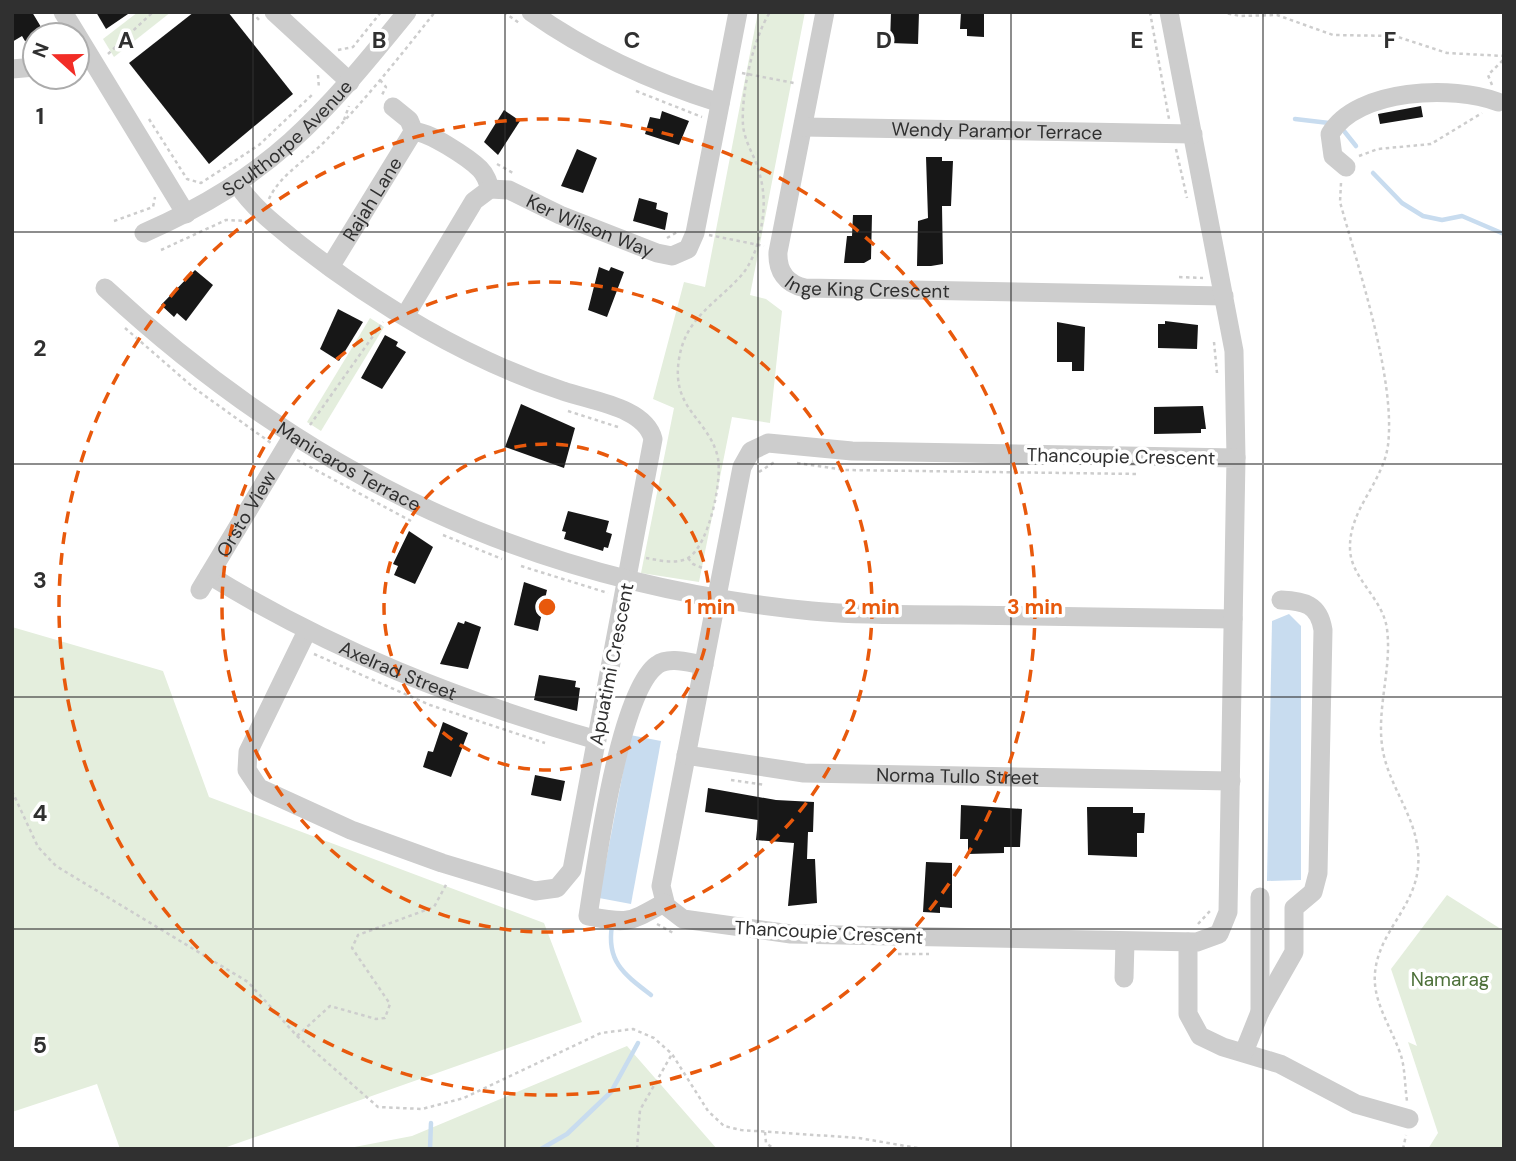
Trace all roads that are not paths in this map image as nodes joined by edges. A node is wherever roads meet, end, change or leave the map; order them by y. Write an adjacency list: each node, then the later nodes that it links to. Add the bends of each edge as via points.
1 (407, 12): 8 (street, Sculthorpe Avenue)
2 (531, 12): 10 (street, via 606,58)
3 (738, 12): 10 (street)
4 (825, 12): 12 (street, Inge King Crescent)
5 (1169, 12): 14 (street, Thancoupie Crescent)
6 (276, 13): 8 (street)
7 (91, 66): 18 (street)
8 (351, 82): 16 (street, Sculthorpe Avenue, via 305,132)
9 (1498, 102): 15 (street, via 1451,92 1356,108 1331,134 1333,156)
10 (720, 103): 17 (street, Ker Wilson Way, via 695,233 683,252 660,254 509,190)
11 (385, 106): 13 (street, via 409,120)
12 (803, 127): 14 (street, Wendy Paramor Terrace); 22 (street, Inge King Crescent, via 779,248 778,263 792,284 805,288)
13 (414, 132): 17 (street, via 427,133 480,169); 20 (street, Rajah Lane)
14 (1193, 134): 22 (street, Thancoupie Crescent)
15 (1346, 167)
16 (238, 185): 18 (street, Sculthorpe Avenue); 20 (street, Apuatimi Crescent, via 259,210)
17 (490, 189): 23 (street, via 474,201)
18 (186, 214): 19 (street, Sculthorpe Avenue)
19 (144, 233)
20 (330, 267): 23 (street, Apuatimi Crescent)
21 (106, 288): 24 (street, Manicaros Terrace, via 224,390)
22 (1216, 296): 25 (street, Thancoupie Crescent, via 1236,379)
23 (405, 316): 26 (street, Apuatimi Crescent, via 478,355 624,421 645,422 654,444)
24 (300, 432): 26 (street, Manicaros Terrace, via 372,483 454,522 540,555); 27 (street, Orsto View)
25 (1236, 458): 28 (street, Thancoupie Crescent, via 852,451 765,443 751,451 743,464); 30 (street, Thancoupie Crescent)
26 (628, 581): 28 (street, Manicaros Terrace); 33 (street, Apuatimi Crescent)
27 (204, 583): 31 (street, Axelrad Street)
28 (717, 597): 30 (street, Manicaros Terrace, via 850,613); 32 (street, Thancoupie Crescent)
29 (1281, 600): 41 (street, via 1312,606 1323,630 1318,873 1314,892 1294,908 1294,953)
30 (1233, 619): 35 (street, Thancoupie Crescent)
31 (306, 631): 33 (street, Axelrad Street, via 400,675 497,711); 33 (street, Apuatimi Crescent, via 248,752 247,770 261,789 364,835 535,891 555,889 572,870)
32 (704, 666): 34 (street, Thancoupie Crescent); 37 (street, via 658,663 646,676 617,757 589,916 622,923)
33 (597, 740)
34 (686, 755): 35 (street, Norma Tullo Street, via 804,773); 37 (street, Thancoupie Crescent)
35 (1231, 781): 38 (street, Thancoupie Crescent, via 1228,918 1215,937)
36 (1260, 897): 41 (street)
37 (657, 907): 39 (street, Thancoupie Crescent, via 685,919 791,934)
38 (1192, 934): 39 (street, Thancoupie Crescent); 42 (street, via 1188,1014 1200,1036)
39 (1125, 942): 40 (street)
40 (1124, 978)
41 (1260, 1012): 42 (street)
42 (1244, 1052): 43 (street, via 1280,1064 1356,1104)
43 (1409, 1119)

